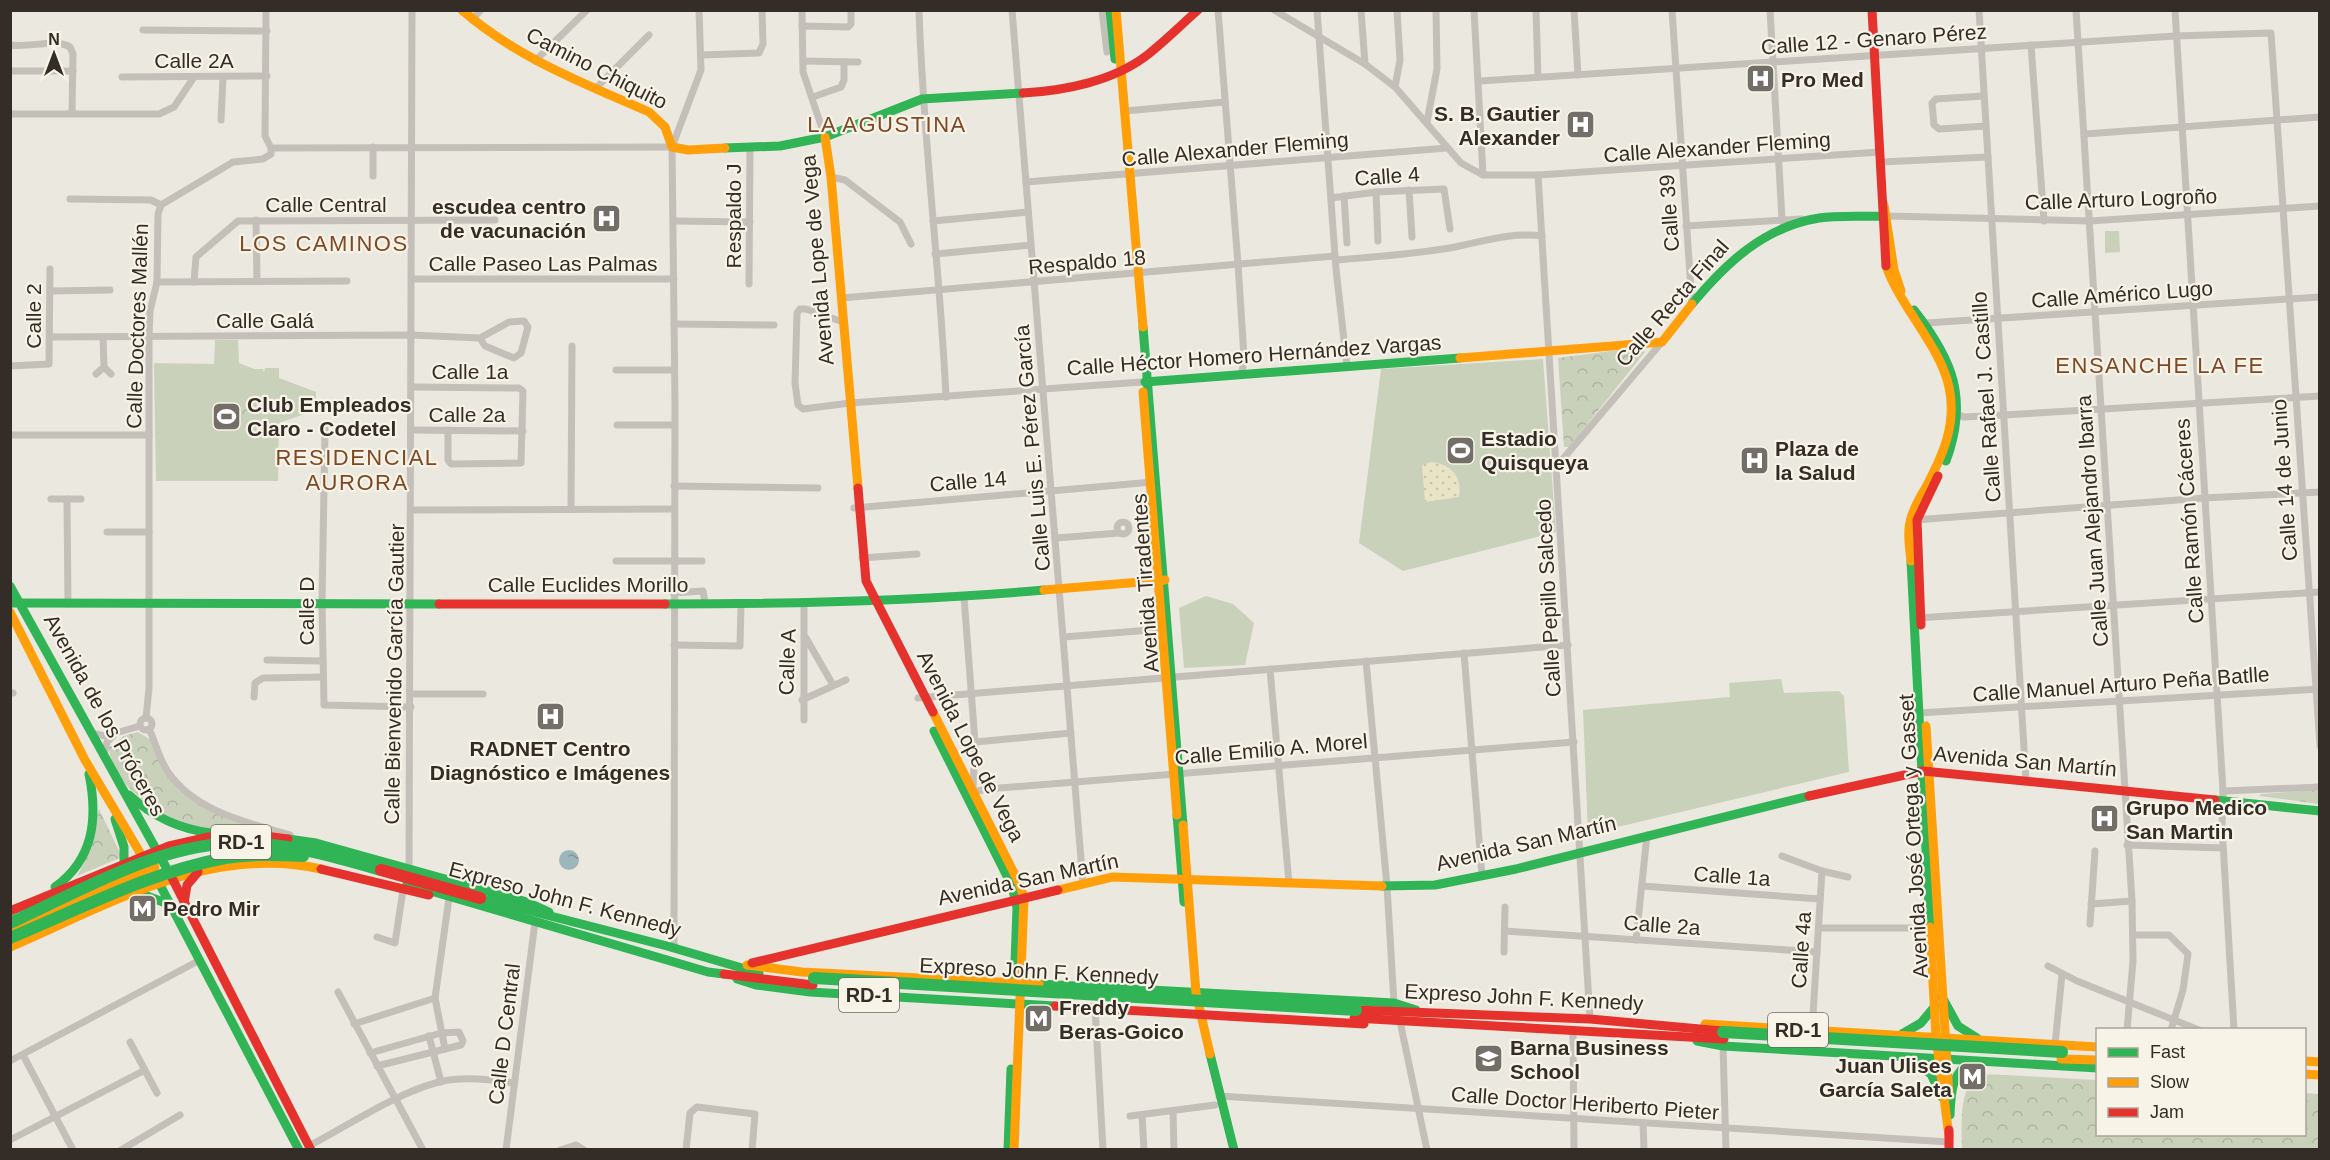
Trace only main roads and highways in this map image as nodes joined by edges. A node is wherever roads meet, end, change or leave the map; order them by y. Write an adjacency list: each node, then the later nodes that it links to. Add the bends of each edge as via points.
1 (462, 10): 6 (main road, Camino Chiquito)
2 (1110, 10): 7 (main road, Avenida Tiradentes)
3 (1116, 10): 7 (main road, Avenida Tiradentes)
4 (1198, 10): 7 (main road, via 1153,52)
5 (1872, 10): 10 (main road, Avenida José Ortega y Gasset)
6 (476, 15): 8 (main road, Camino Chiquito, via 535,61 649,112 665,124 672,147 750,148)
7 (1119, 72): 8 (main road, via 1085,83 1018,93 922,99); 9 (main road, Avenida Tiradentes); 9 (main road, Avenida Tiradentes)
8 (825, 137): 14 (main road, Avenida Lope de Vega, via 852,406)
9 (1129, 174): 12 (main road, Avenida Tiradentes)
10 (1884, 216): 11 (main road, Calle Recta Final, via 1784,223 1726,263); 13 (main road, Avenida José Ortega y Gasset, via 1885,263 1890,282 1937,354 1946,373); 13 (main road, Avenida José Ortega y Gasset, via 1898,284 1926,323 1953,373 1957,388)
11 (1662, 342): 12 (main road, Calle Héctor Homero Hernández Vargas)
12 (1145, 382): 15 (main road, Avenida Tiradentes)
13 (1955, 414): 22 (main road, Avenida José Ortega y Gasset, via 1914,520)
14 (856, 507): 17 (main road, Avenida Lope de Vega, via 866,581); 17 (main road, Avenida Lope de Vega, via 858,574)
15 (1162, 580): 17 (main road, Calle Euclides Morillo); 20 (main road, Avenida Tiradentes); 20 (main road, Avenida Tiradentes, via 1162,629)
16 (10, 586): 18 (main road, Avenida de los Próceres)
17 (873, 602): 18 (main road, Calle Euclides Morillo, via 741,604 674,598 412,604); 40 (main road, Avenida Lope de Vega)
18 (16, 603): 23 (main road, Avenida de los Próceres)
19 (10, 612): 21 (main road, Avenida de los Próceres)
20 (1168, 677): 36 (main road, Avenida Tiradentes)
21 (85, 760): 24 (main road, Avenida de los Próceres); 44 (main road, via 94,808 92,837 83,860 71,878)
22 (1926, 772): 25 (main road, Avenida San Martín, via 2223,795); 36 (main road, Avenida San Martín, via 1885,778 1435,885); 61 (main road, Avenida José Ortega y Gasset); 61 (main road, Avenida José Ortega y Gasset, via 1931,928)
23 (116, 779): 26 (main road, via 136,802 164,820 201,832); 28 (main road, Avenida de los Próceres)
24 (111, 804): 29 (main road, Avenida de los Próceres); 30 (main road)
25 (2319, 811)
26 (250, 834): 27 (main road, RD-1); 45 (main road, RD-1, via 316,843 527,902)
27 (216, 836): 28 (main road, RD-1); 32 (main road, via 205,842 206,859)
28 (157, 850): 29 (main road, RD-1); 31 (main road, Avenida de los Próceres)
29 (143, 855): 30 (main road, RD-1); 33 (main road, Avenida de los Próceres)
30 (126, 862): 38 (main road); 44 (main road, RD-1)
31 (164, 864): 33 (main road); 35 (main road, Avenida de los Próceres)
32 (228, 864): 34 (main road, RD-1); 39 (main road, RD-1, via 301,866)
33 (150, 869): 37 (main road, Avenida de los Próceres); 38 (main road)
34 (200, 870): 35 (main road, RD-1); 42 (main road, via 186,885)
35 (172, 878): 37 (main road, RD-1); 42 (main road, Avenida de los Próceres)
36 (1185, 878): 40 (main road, Avenida San Martín, via 1112,877); 58 (main road, Avenida Tiradentes)
37 (159, 883): 41 (main road, RD-1); 43 (main road, Avenida de los Próceres)
38 (109, 888): 47 (main road)
39 (447, 898): 48 (main road, Expreso John F. Kennedy / RD-1, bridge, via 291,855 255,854 219,858 152,879); 52 (main road, Expreso John F. Kennedy / RD-1)
40 (1020, 898): 51 (main road, Avenida San Martín); 54 (main road, Avenida Lope de Vega)
41 (119, 900): 43 (main road, via 147,896); 49 (main road, RD-1)
42 (184, 903): 90 (main road, Avenida de los Próceres)
43 (171, 905): 90 (main road, Avenida de los Próceres)
44 (10, 910)
45 (564, 918): 46 (main road, Expreso John F. Kennedy / RD-1, bridge, via 309,850 272,843 228,843 159,859); 50 (main road, Expreso John F. Kennedy / RD-1)
46 (10, 923)
47 (10, 931)
48 (10, 938)
49 (10, 947)
50 (679, 949): 51 (main road, RD-1); 55 (main road, Expreso John F. Kennedy / RD-1, via 720,965)
51 (742, 964): 53 (main road, RD-1, via 802,972)
52 (725, 976): 55 (main road, Expreso John F. Kennedy / RD-1); 60 (main road, RD-1, via 756,985 810,992)
53 (953, 979): 54 (main road, RD-1); 60 (main road, via 995,985 1000,992 993,998 962,996)
54 (1017, 981): 56 (main road, RD-1); 62 (main road, Avenida Lope de Vega)
55 (814, 982): 67 (main road, Expreso John F. Kennedy / RD-1)
56 (1080, 986): 57 (main road, RD-1); 63 (main road, via 1041,987 1034,994 1040,1001)
57 (1136, 989): 58 (main road, RD-1); 64 (main road, via 1143,994 1177,995 1182,1002 1176,1009 1145,1006)
58 (1193, 993): 59 (main road, RD-1); 66 (main road, Avenida Tiradentes)
59 (1263, 998): 65 (main road, RD-1, via 1394,1003); 68 (main road, via 1221,998 1215,1005 1218,1011)
60 (953, 1000): 62 (main road, RD-1)
61 (1939, 1001): 72 (main road, via 1922,1023); 73 (main road, Avenida José Ortega y Gasset); 75 (main road, via 1958,1026 1972,1037)
62 (1017, 1002): 63 (main road, RD-1); 91 (main road, Avenida Lope de Vega); 92 (main road, Avenida Lope de Vega)
63 (1080, 1006): 64 (main road, RD-1)
64 (1135, 1010): 66 (main road, RD-1)
65 (1416, 1010): 67 (main road, Expreso John F. Kennedy / RD-1); 70 (main road, Expreso John F. Kennedy / RD-1)
66 (1198, 1013): 68 (main road, RD-1); 87 (main road, Avenida Tiradentes)
67 (1355, 1014): 69 (main road, Expreso John F. Kennedy / RD-1)
68 (1261, 1017): 69 (main road, RD-1, via 1401,1026)
69 (1425, 1022): 74 (main road, Expreso John F. Kennedy / RD-1)
70 (1651, 1023): 71 (main road, RD-1); 74 (main road, Expreso John F. Kennedy / RD-1)
71 (1875, 1035): 72 (main road, RD-1); 80 (main road, via 1918,1041 1921,1047 1915,1054 1881,1052)
72 (1899, 1036): 73 (main road, RD-1)
73 (1940, 1037): 75 (main road, RD-1); 81 (main road, Avenida José Ortega y Gasset)
74 (1723, 1039): 78 (main road, Expreso John F. Kennedy / RD-1, bridge); 80 (main road, RD-1)
75 (1989, 1041): 76 (main road, RD-1)
76 (2008, 1042): 78 (main road, RD-1); 84 (main road, via 2001,1046 1968,1044 1962,1052 1968,1058)
77 (2096, 1047): 78 (main road, RD-1)
78 (2059, 1052): 79 (main road, Expreso John F. Kennedy / RD-1); 82 (main road, Expreso John F. Kennedy / RD-1)
79 (2096, 1053)
80 (1880, 1056): 81 (main road, RD-1); 86 (main road, via 1928,1069 1937,1080)
81 (1943, 1060): 83 (main road, RD-1); 86 (main road, Avenida José Ortega y Gasset); 88 (main road, Avenida José Ortega y Gasset)
82 (2096, 1060)
83 (1979, 1061): 84 (main road, RD-1); 88 (main road, via 1963,1066 1958,1073)
84 (2008, 1063): 85 (main road, RD-1)
85 (2096, 1068)
86 (1942, 1097): 89 (main road, Avenida José Ortega y Gasset)
87 (1217, 1101): 93 (main road, Avenida Tiradentes); 94 (main road, Avenida Tiradentes)
88 (1950, 1115): 89 (main road, Avenida José Ortega y Gasset)
89 (1949, 1142)
90 (305, 1149)
91 (1008, 1149)
92 (1014, 1149)
93 (1228, 1149)
94 (1234, 1149)

